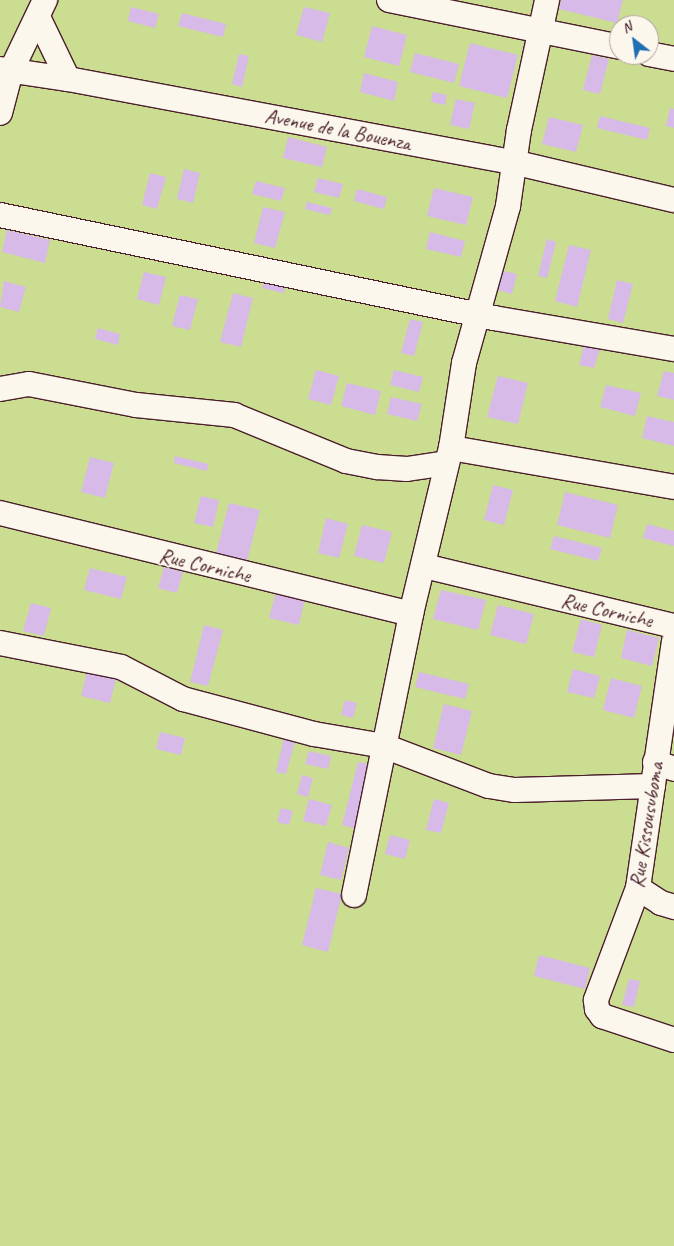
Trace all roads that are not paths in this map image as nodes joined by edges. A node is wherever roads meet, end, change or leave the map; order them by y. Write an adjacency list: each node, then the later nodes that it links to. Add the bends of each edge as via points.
1 (389, 0): 4 (street)
2 (547, 0): 4 (street)
3 (42, 8): 8 (street); 9 (street)
4 (538, 29): 5 (street); 11 (street)
5 (609, 45)
6 (659, 56): 7 (street)
7 (674, 59)
8 (6, 70): 9 (street, Avenue de la Bouenza); 10 (street)
9 (68, 79): 11 (street, Avenue de la Bouenza)
10 (0, 113)
11 (513, 162): 12 (street, Avenue de la Bouenza); 14 (street, via 508,206)
12 (674, 200)
13 (0, 215): 14 (street)
14 (476, 313): 15 (street); 17 (street, via 458,391)
15 (674, 349)
16 (0, 389): 17 (street, via 29,384 136,405 234,415 346,461 377,467 407,469)
17 (449, 455): 18 (street); 20 (street)
18 (674, 486)
19 (0, 513): 21 (street, Rue Corniche)
20 (424, 566): 21 (street); 22 (street, Rue Corniche)
21 (411, 614): 25 (street)
22 (674, 626)
23 (674, 641): 26 (street, Rue Kissousuboma)
24 (0, 643): 25 (street, via 121,667 183,699 314,734)
25 (384, 746): 27 (street, via 503,788); 29 (street)
26 (665, 766): 27 (street, Rue Kissousuboma)
27 (653, 786): 28 (street, Rue Kissousuboma)
28 (638, 888): 30 (street, via 661,903); 31 (street, Rue Kissousuboma, via 596,1000 597,1009 602,1016)
29 (354, 895)
30 (674, 907)
31 (674, 1040)

